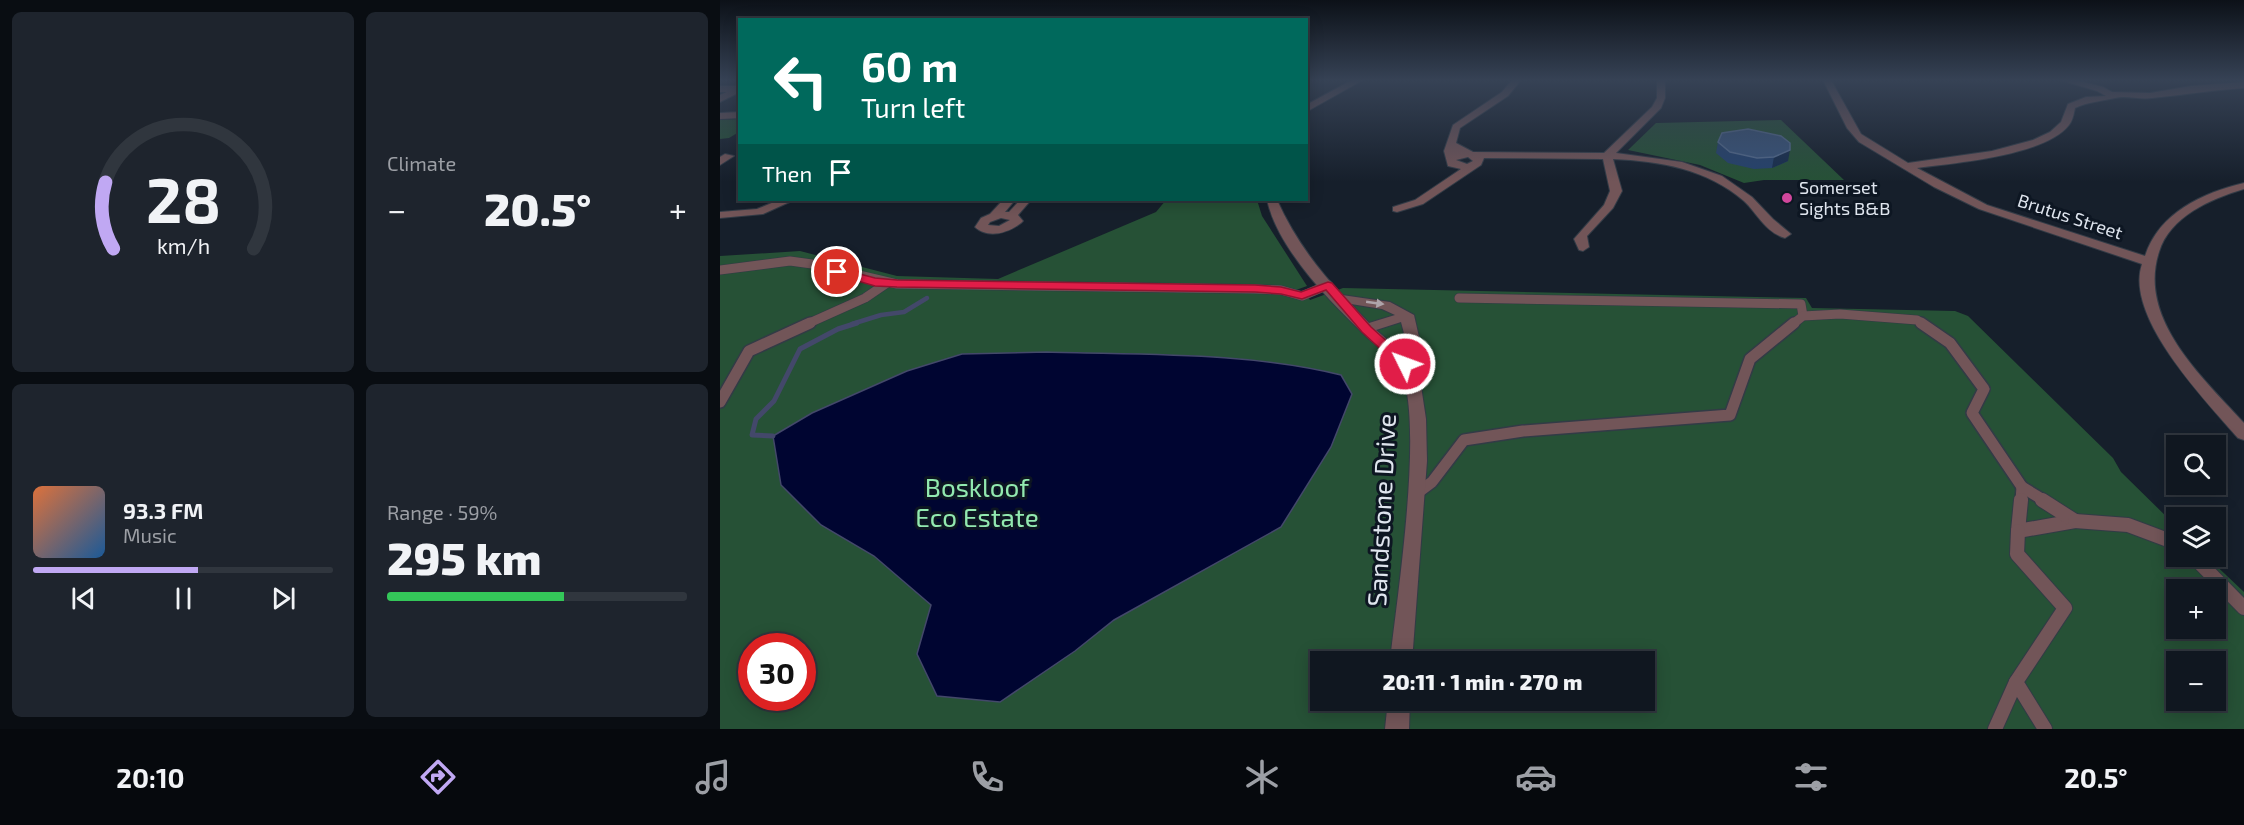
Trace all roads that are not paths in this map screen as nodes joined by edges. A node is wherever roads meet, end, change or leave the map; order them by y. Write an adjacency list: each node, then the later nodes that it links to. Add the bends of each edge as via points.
1 (1475, 114): 7 (street, via 1456,127)
2 (1650, 114): 8 (street)
3 (1846, 114): 11 (street, Brutus Street, via 1854,132)
4 (2068, 114): 11 (street, via 2065,124 2044,140 2005,151)
5 (720, 116): 6 (street)
6 (738, 116)
7 (1452, 145): 9 (street); 10 (street)
8 (1607, 156): 10 (street); 22 (street, via 1661,160 1707,174 1748,198 1772,227); 23 (street, via 1616,191 1609,206 1582,235)
9 (1450, 160): 10 (street, via 1458,155); 13 (street)
10 (1474, 160): 13 (street)
11 (1909, 166): 24 (street, Brutus Street, via 1983,207)
12 (2244, 186): 24 (street, via 2181,213 2167,225)
13 (1440, 189): 18 (street, via 1415,204)
14 (786, 201): 19 (street, via 759,212)
15 (1009, 201): 21 (street)
16 (1025, 201): 20 (street)
17 (1272, 201): 27 (street, via 1285,231)
18 (1397, 209)
19 (720, 215)
20 (1012, 215): 21 (street); 21 (street, via 1017,221 1005,228 981,227 982,222)
21 (996, 216)
22 (1785, 234)
23 (1583, 248)
24 (2146, 261): 35 (street, via 2147,297 2156,321)
25 (720, 270): 26 (lane, via 799,262)
26 (887, 283): 27 (lane, via 1255,289 1302,296); 34 (lane, via 865,298 749,351)
27 (1328, 285): 29 (street)
28 (1459, 298): 31 (lane, via 1801,304)
29 (1340, 299): 30 (street, one-way to 30, via 1385,305); 32 (street)
30 (1407, 315): 32 (street); 33 (street, via 1412,336)
31 (1803, 316): 36 (lane, via 1840,314 1917,320 1950,343 1984,388 1972,413); 37 (lane, via 1750,358 1730,416 1523,431 1464,440 1432,482)
32 (1366, 329): 33 (street)
33 (1405, 364): 37 (street, Sandstone Drive, via 1415,386 1418,413)
34 (720, 402)
35 (2244, 434)
36 (2022, 487): 38 (lane); 39 (lane)
37 (1416, 494): 43 (street, Sandstone Drive)
38 (2075, 521): 39 (lane); 40 (lane, via 2128,525)
39 (2018, 531): 44 (lane, via 2017,554 2065,608)
40 (2166, 539)
41 (2204, 567): 42 (lane)
42 (2244, 608)
43 (1402, 651)
44 (2016, 682): 47 (lane); 48 (lane)
45 (1398, 711): 46 (street)
46 (1397, 729)
47 (1995, 729)
48 (2045, 729)

